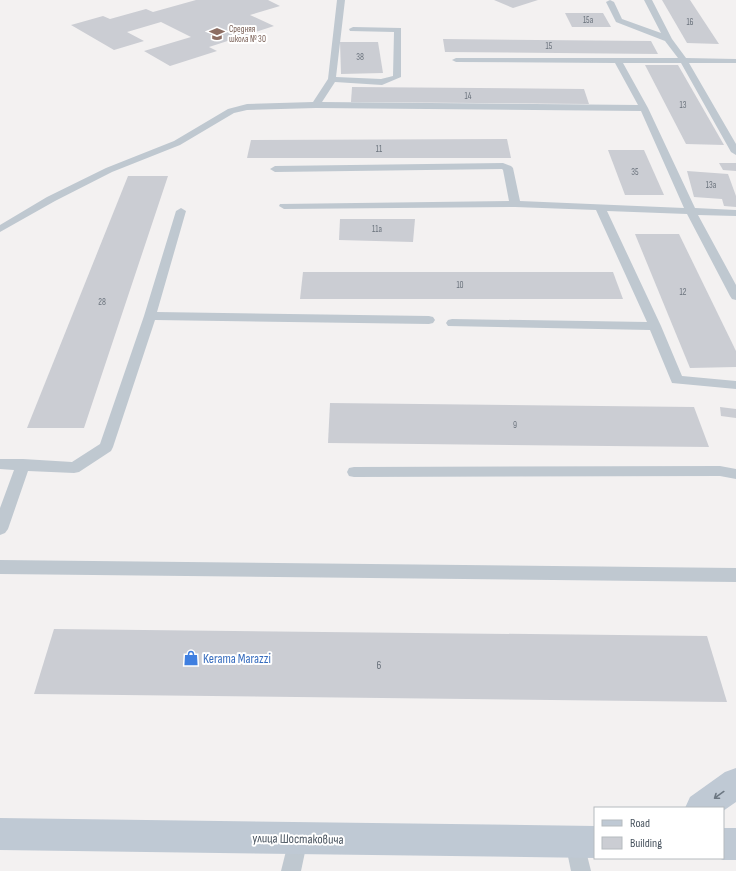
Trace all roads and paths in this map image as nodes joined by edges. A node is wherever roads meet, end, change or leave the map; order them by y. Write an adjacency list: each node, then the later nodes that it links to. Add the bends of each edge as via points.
1 (341, 0): 10 (lane)
2 (648, 0): 5 (lane)
3 (610, 2): 5 (lane, via 619,20 635,24)
4 (353, 29): 10 (lane, via 398,30 397,77 382,82)
5 (668, 39): 8 (lane)
6 (456, 60): 7 (lane)
7 (618, 61): 8 (lane); 12 (lane)
8 (684, 61): 9 (lane); 13 (lane)
9 (736, 61)
10 (332, 79): 11 (lane)
11 (316, 105): 12 (lane); 21 (lane, via 248,107 231,111 177,143 109,170)
12 (644, 108): 19 (lane)
13 (736, 152)
14 (275, 169): 15 (lane, via 503,166 508,168)
15 (515, 204): 16 (lane); 17 (lane)
16 (284, 206)
17 (601, 209): 19 (lane); 26 (lane)
18 (181, 211): 23 (lane)
19 (691, 211): 20 (lane); 22 (lane)
20 (736, 213)
21 (0, 229)
22 (736, 296)
23 (150, 316): 24 (lane); 29 (lane, via 106,447 74,468)
24 (429, 320)
25 (452, 323): 26 (lane)
26 (655, 326): 27 (lane, via 678,380)
27 (736, 385)
28 (0, 464): 29 (lane)
29 (23, 464): 32 (lane)
30 (354, 472): 31 (lane, via 720,471)
31 (736, 474)
32 (0, 528)
33 (0, 567): 34 (lane)
34 (736, 575)
35 (736, 783): 36 (street, one-way to 36)
36 (703, 807)
37 (2, 838): 38 (street, улица Шостаковича)
38 (298, 838): 41 (street, улица Шостаковича); 42 (lane)
39 (724, 844): 40 (street)
40 (736, 844)
41 (584, 852)
42 (291, 871)

